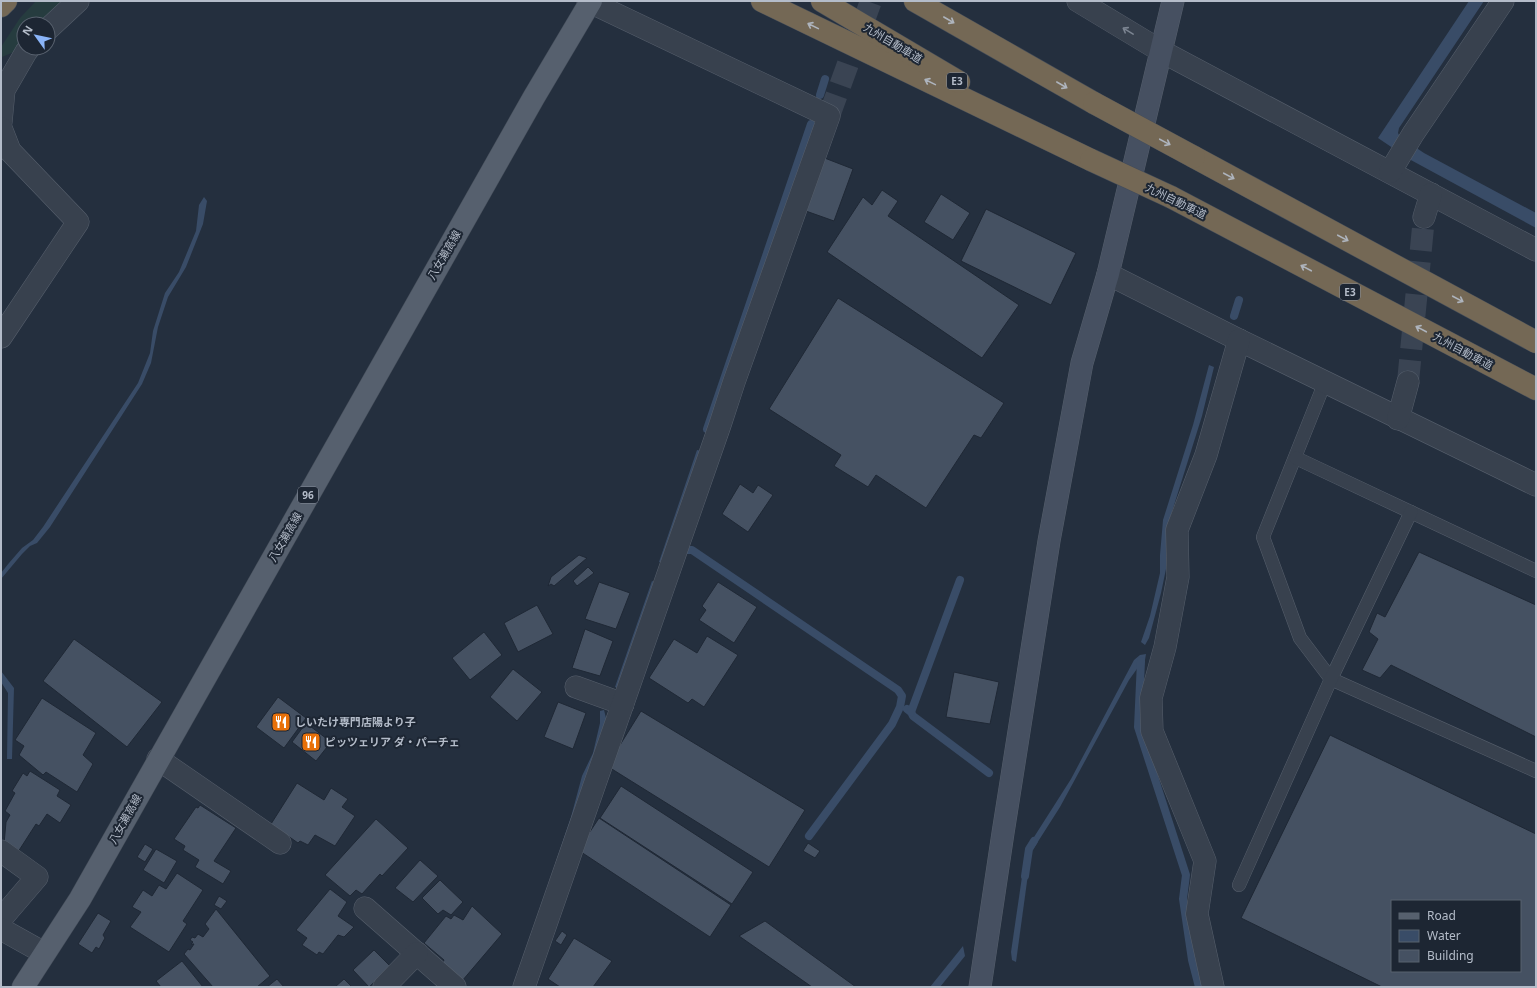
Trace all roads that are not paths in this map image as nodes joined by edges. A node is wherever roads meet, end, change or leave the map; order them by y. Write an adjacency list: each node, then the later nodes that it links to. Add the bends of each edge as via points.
1 (6, 1): 10 (highway)
2 (78, 1): 11 (street)
3 (590, 1): 35 (street, via 829,116); 36 (main road, 八女瀬高線 / 96)
4 (762, 1): 16 (highway, one-way to 4)
5 (822, 1): 16 (highway, 九州自動車道 / E3)
6 (916, 1): 24 (highway, one-way to 24, bridge, via 1094,103)
7 (1078, 1): 12 (street, one-way to 7)
8 (1173, 1): 12 (street)
9 (1503, 1): 17 (street)
10 (1, 6)
11 (56, 22)
12 (1161, 51): 17 (street); 21 (street)
13 (24, 56): 14 (street, via 4,90)
14 (1, 122)
15 (1, 128): 22 (street, via 10,151 78,222)
16 (1091, 160): 27 (highway, 九州自動車道 / E3, one-way to 16, bridge, via 1171,197)
17 (1390, 172): 18 (street)
18 (1431, 194): 19 (street); 20 (street)
19 (1424, 217)
20 (1536, 250)
21 (1108, 274): 23 (street); 50 (street, via 1082,363 1050,541)
22 (1, 337)
23 (1239, 340): 25 (street); 51 (street, via 1206,455 1177,530 1178,577 1165,647 1151,698 1152,731 1205,861 1197,914)
24 (1536, 342)
25 (1325, 382): 28 (street); 29 (lane)
26 (1408, 382): 28 (street)
27 (1533, 388)
28 (1398, 419): 30 (street)
29 (1296, 458): 31 (lane); 33 (lane, via 1263,537 1300,638)
30 (1536, 485)
31 (1411, 512): 32 (lane); 33 (lane)
32 (1536, 571)
33 (1332, 679): 37 (lane); 40 (lane)
34 (576, 687): 35 (street)
35 (623, 704): 49 (street)
36 (158, 759): 38 (street); 44 (main road, 八女瀬高線 / 96, via 80,899)
37 (1536, 771)
38 (280, 843)
39 (1, 851): 42 (street, via 37,877)
40 (1239, 885)
41 (365, 908): 45 (street)
42 (1, 919)
43 (1, 929): 44 (street)
44 (44, 953): 46 (main road, 八女瀬高線 / 96)
45 (416, 953): 47 (street); 48 (street)
46 (23, 987)
47 (384, 987)
48 (455, 987)
49 (524, 987)
50 (980, 987)
51 (1213, 987)

